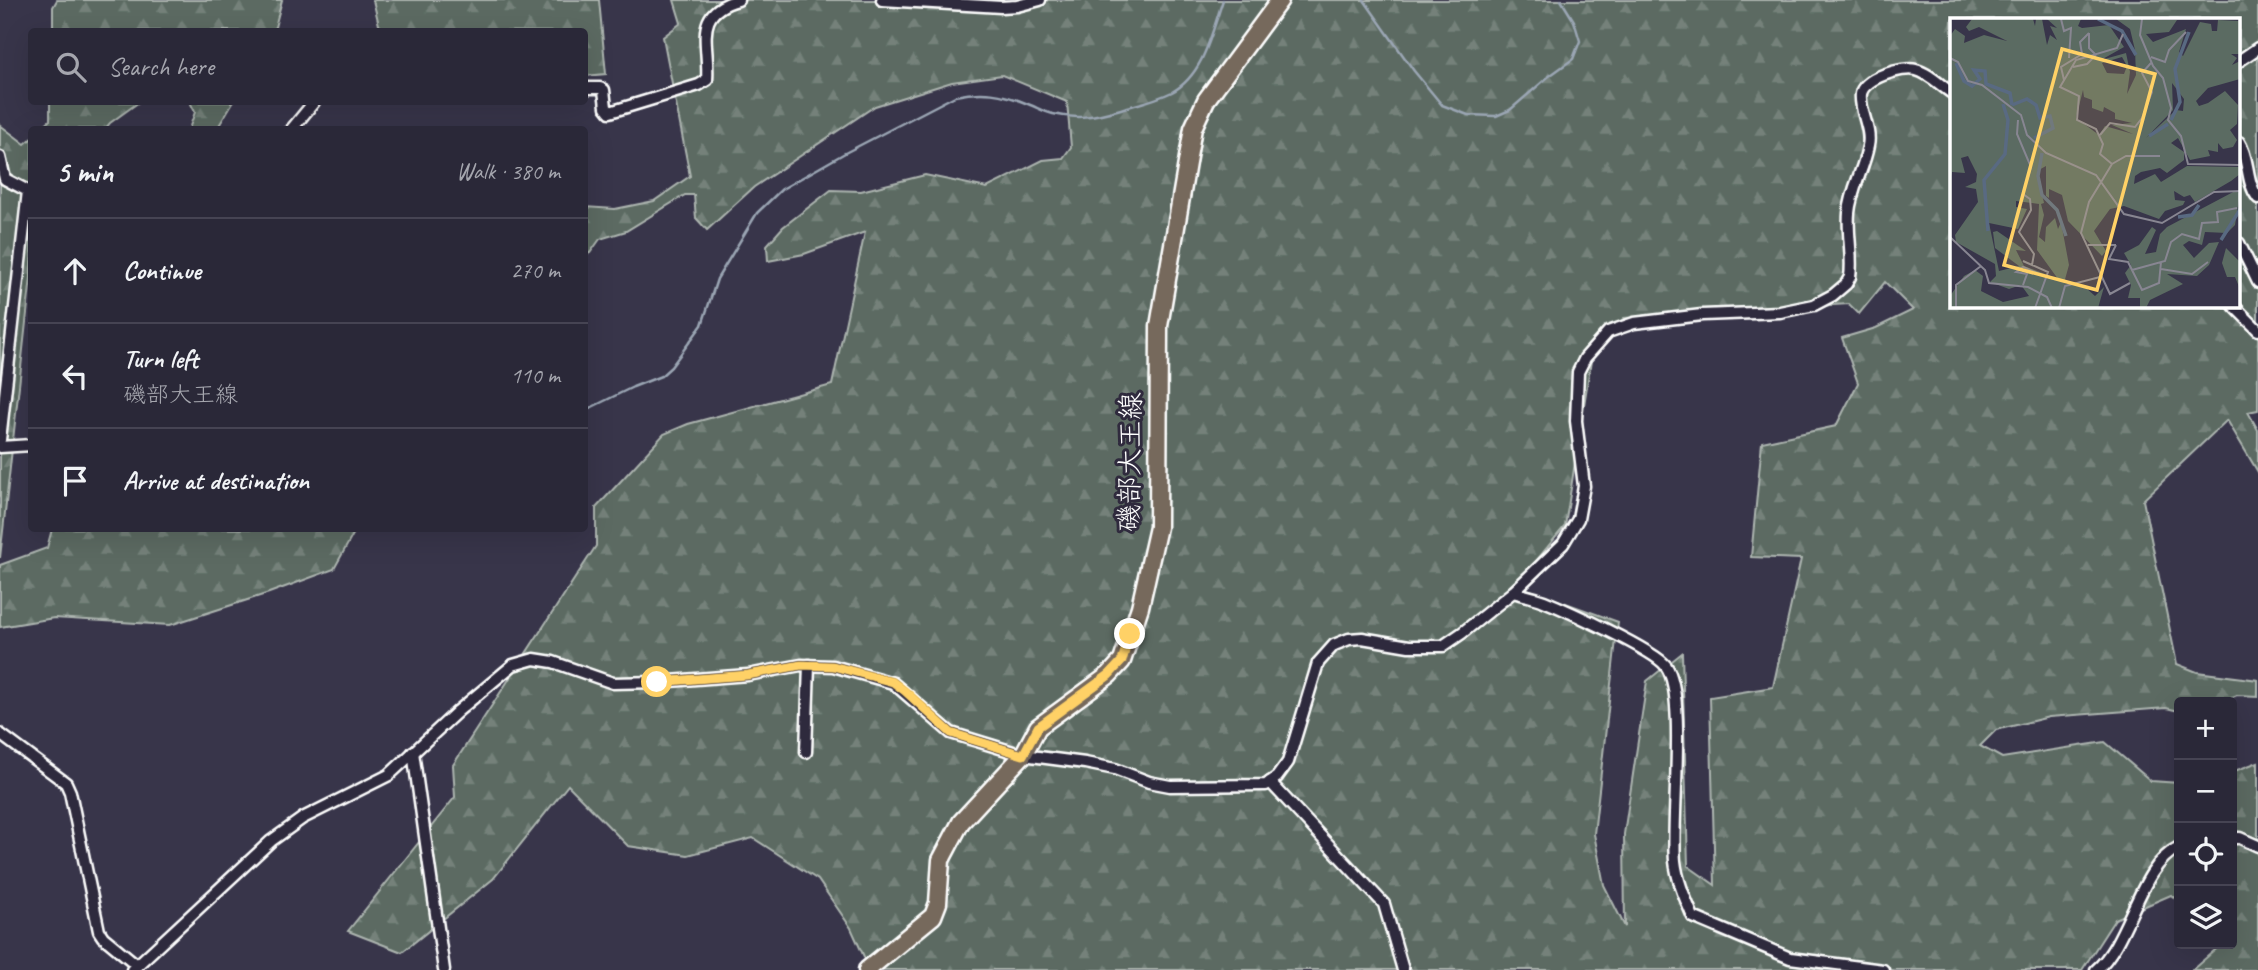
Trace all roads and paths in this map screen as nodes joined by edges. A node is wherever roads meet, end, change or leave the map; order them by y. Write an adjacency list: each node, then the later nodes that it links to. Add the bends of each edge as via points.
1 (738, 0): 7 (street, via 718,7 708,21 704,36 707,80 699,85 610,112 604,90)
2 (882, 0): 3 (street, via 1001,7)
3 (1040, 0)
4 (1280, 0): 26 (main road, 磯部大王線, via 1206,100 1193,128 1159,326 1158,527 1122,661 1038,727)
5 (2258, 48): 6 (street)
6 (2240, 60)
7 (588, 88)
8 (1950, 92): 21 (street, via 1914,69 1879,76 1861,90 1869,144 1849,214 1850,277 1833,295 1814,305 1780,312 1702,314 1634,323 1608,332 1597,342 1578,372 1576,421 1584,486 1578,519 1563,544)
9 (312, 105): 10 (street)
10 (294, 126)
11 (2240, 144): 13 (street, via 2249,183)
12 (0, 157): 18 (street, via 5,179 28,191)
13 (2258, 198)
14 (2240, 245): 15 (street)
15 (2258, 282)
16 (2236, 308): 17 (street)
17 (2258, 330)
18 (3, 390): 20 (street)
19 (28, 445): 20 (street)
20 (0, 448)
21 (1513, 592): 27 (street, via 1443,646 1362,638 1334,645 1318,663 1288,762); 35 (street, via 1555,606 1635,645 1664,663 1670,673 1676,705 1675,863 1693,916 1790,958)
22 (809, 666): 24 (street, via 748,675 613,683 534,659 513,666); 25 (street); 26 (street, via 833,666 893,682 951,733)
23 (0, 734): 31 (street, via 66,783 99,931)
24 (413, 752): 31 (street, via 389,775 303,818 271,841); 32 (street)
25 (806, 752)
26 (1023, 755): 27 (street, via 1115,769 1170,786); 33 (main road, 磯部大王線, via 961,822 941,860 933,916)
27 (1270, 782): 34 (street, via 1384,904)
28 (2237, 838): 29 (street)
29 (2258, 846)
30 (2174, 849): 36 (street, via 2152,873 2105,962)
31 (135, 967)
32 (444, 970)
33 (867, 970)
34 (1402, 970)
35 (1883, 970)
36 (2096, 970)

